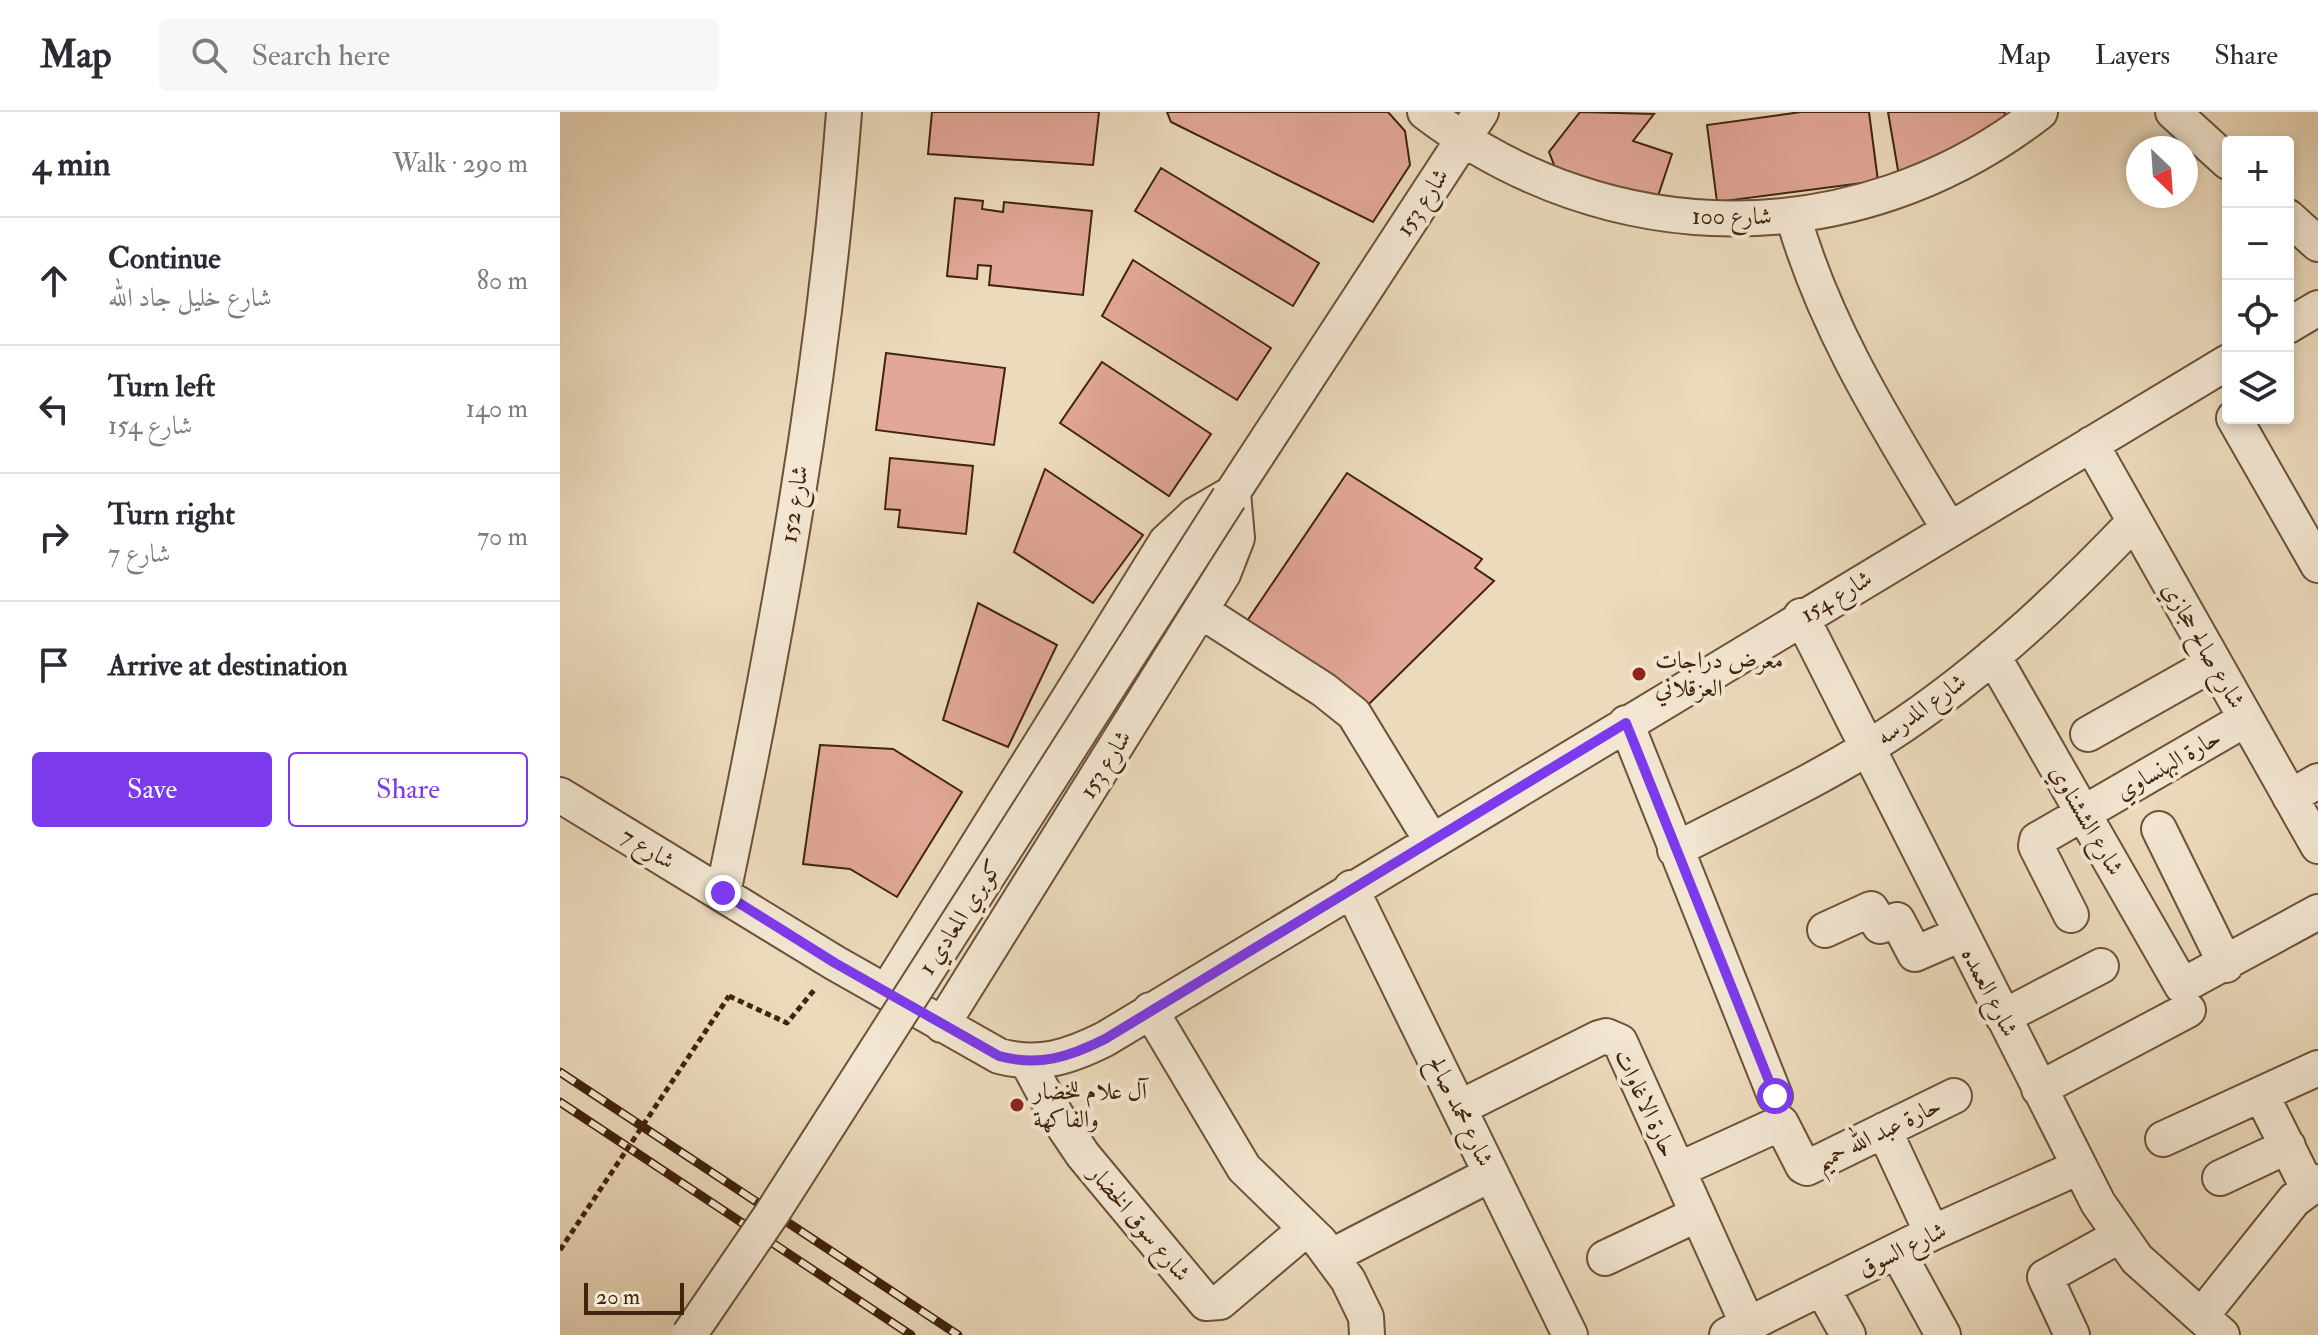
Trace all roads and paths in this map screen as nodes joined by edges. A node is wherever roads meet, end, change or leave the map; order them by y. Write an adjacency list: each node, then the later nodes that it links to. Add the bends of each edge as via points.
1 (844, 112): 36 (street, شارع 152, via 827,297 764,695)
2 (1425, 112): 6 (street, شارع 100)
3 (1481, 112): 6 (street, شارع 153)
4 (2040, 112): 8 (street, شارع 100, via 1965,162 1910,187)
5 (2173, 112): 7 (street)
6 (1463, 141): 8 (street, شارع 100, via 1523,174 1588,199 1683,216); 16 (street, شارع 153)
7 (2222, 157)
8 (1793, 216): 18 (street, via 1843,350)
9 (2294, 222): 10 (street)
10 (2318, 244)
11 (2318, 308): 12 (street)
12 (2294, 322)
13 (2218, 368): 15 (street, شارع 154)
14 (2237, 424): 19 (street)
15 (2091, 444): 17 (street, شارع صالح حجازي); 18 (street, شارع 154)
16 (1231, 496): 20 (street, شارع 153, via 1237,538); 44 (street, شارع 153, via 1195,515 1166,542); 75 (street, كوبري المعادي 1, bridge)
17 (2134, 522): 22 (street, شارع المدرسه); 23 (street, شارع صالح حجازي)
18 (1949, 529): 21 (street, شارع 154)
19 (2318, 565)
20 (1201, 611): 32 (street, via 1354,714); 48 (street, شارع 153)
21 (1801, 616): 25 (street, شارع 154); 27 (street, شارع العمده)
22 (1993, 656): 27 (street, شارع المدرسه); 30 (street, شارع الششناوي)
23 (2214, 663): 24 (street, شارع صالح حجازي); 26 (street)
24 (2246, 719): 28 (street, شارع صالح حجازي); 30 (street, حارة البهنساوي)
25 (1626, 723): 32 (street, شارع 154); 34 (street)
26 (2088, 734)
27 (1868, 748): 34 (street, شارع المدرسه); 40 (street, شارع العمده)
28 (2304, 789): 33 (street, شارع صالح حجازي)
29 (560, 795): 36 (street, شارع 7)
30 (2083, 813): 38 (street, حارة البهنساوي, via 2036,843); 45 (street, شارع الششناوي)
31 (2159, 829): 42 (street)
32 (1431, 840): 35 (street, شارع 154)
33 (2318, 846)
34 (1675, 850): 53 (street)
35 (1351, 888): 46 (street, شارع 154); 55 (street, شارع محمد صالح)
36 (723, 893): 41 (street, شارع 7)
37 (2318, 912): 42 (street)
38 (2071, 915)
39 (1825, 930): 40 (street, via 1871,909 1880,926 1897,920 1915,954)
40 (1961, 934): 47 (street, شارع العمده)
41 (835, 963): 44 (street, شارع 7); 68 (path, bridge, via 787,1023 729,996)
42 (2226, 965): 45 (street, via 2187,986)
43 (2101, 966): 47 (street)
44 (887, 991): 48 (street, شارع 7)
45 (2184, 997): 51 (street)
46 (1150, 1010): 49 (street, شارع 154, via 1079,1052); 65 (street, via 1244,1168)
47 (2003, 1017): 51 (street, شارع العمده)
48 (942, 1025): 49 (street, شارع 7, via 999,1056)
49 (1028, 1063): 65 (street, شارع سوق الخضار, via 1083,1155 1204,1301 1220,1302)
50 (2318, 1068): 52 (street)
51 (2039, 1089): 59 (street, شارع العمده)
52 (2261, 1094): 57 (street); 58 (street)
53 (1775, 1096)
54 (1954, 1096): 56 (street, حارة عبد الله حميم)
55 (1459, 1108): 60 (street, حارة الاغاوات, via 1606,1036 1620,1042); 61 (street, شارع محمد صالح)
56 (1884, 1130): 60 (street, حارة عبد الله حميم, via 1807,1168 1781,1123); 66 (street)
57 (2163, 1139)
58 (2288, 1146): 62 (street); 63 (street)
59 (2079, 1167): 66 (street, شارع السوق); 67 (street, شارع العمده)
60 (1678, 1170): 64 (street, حارة الاغاوات)
61 (1491, 1174): 70 (street); 77 (street, شارع محمد صالح)
62 (2220, 1178)
63 (2313, 1185): 73 (street, via 2294,1200)
64 (1698, 1214): 71 (street); 74 (street, حارة الاغاوات)
65 (1306, 1229): 70 (street)
66 (1932, 1233): 69 (street, شارع السوق)
67 (2119, 1236): 73 (street, شارع العمده, via 2158,1281); 80 (street, via 2045,1277)
68 (560, 1250)
69 (1897, 1251): 72 (street, شارع السوق); 79 (street)
70 (1332, 1256): 76 (street, via 1363,1306)
71 (1605, 1258)
72 (1822, 1288): 74 (street, شارع السوق); 78 (street)
73 (2212, 1324)
74 (1737, 1330)
75 (689, 1335)
76 (1367, 1335)
77 (1570, 1335)
78 (1848, 1335)
79 (1943, 1335)
80 (2072, 1335)

